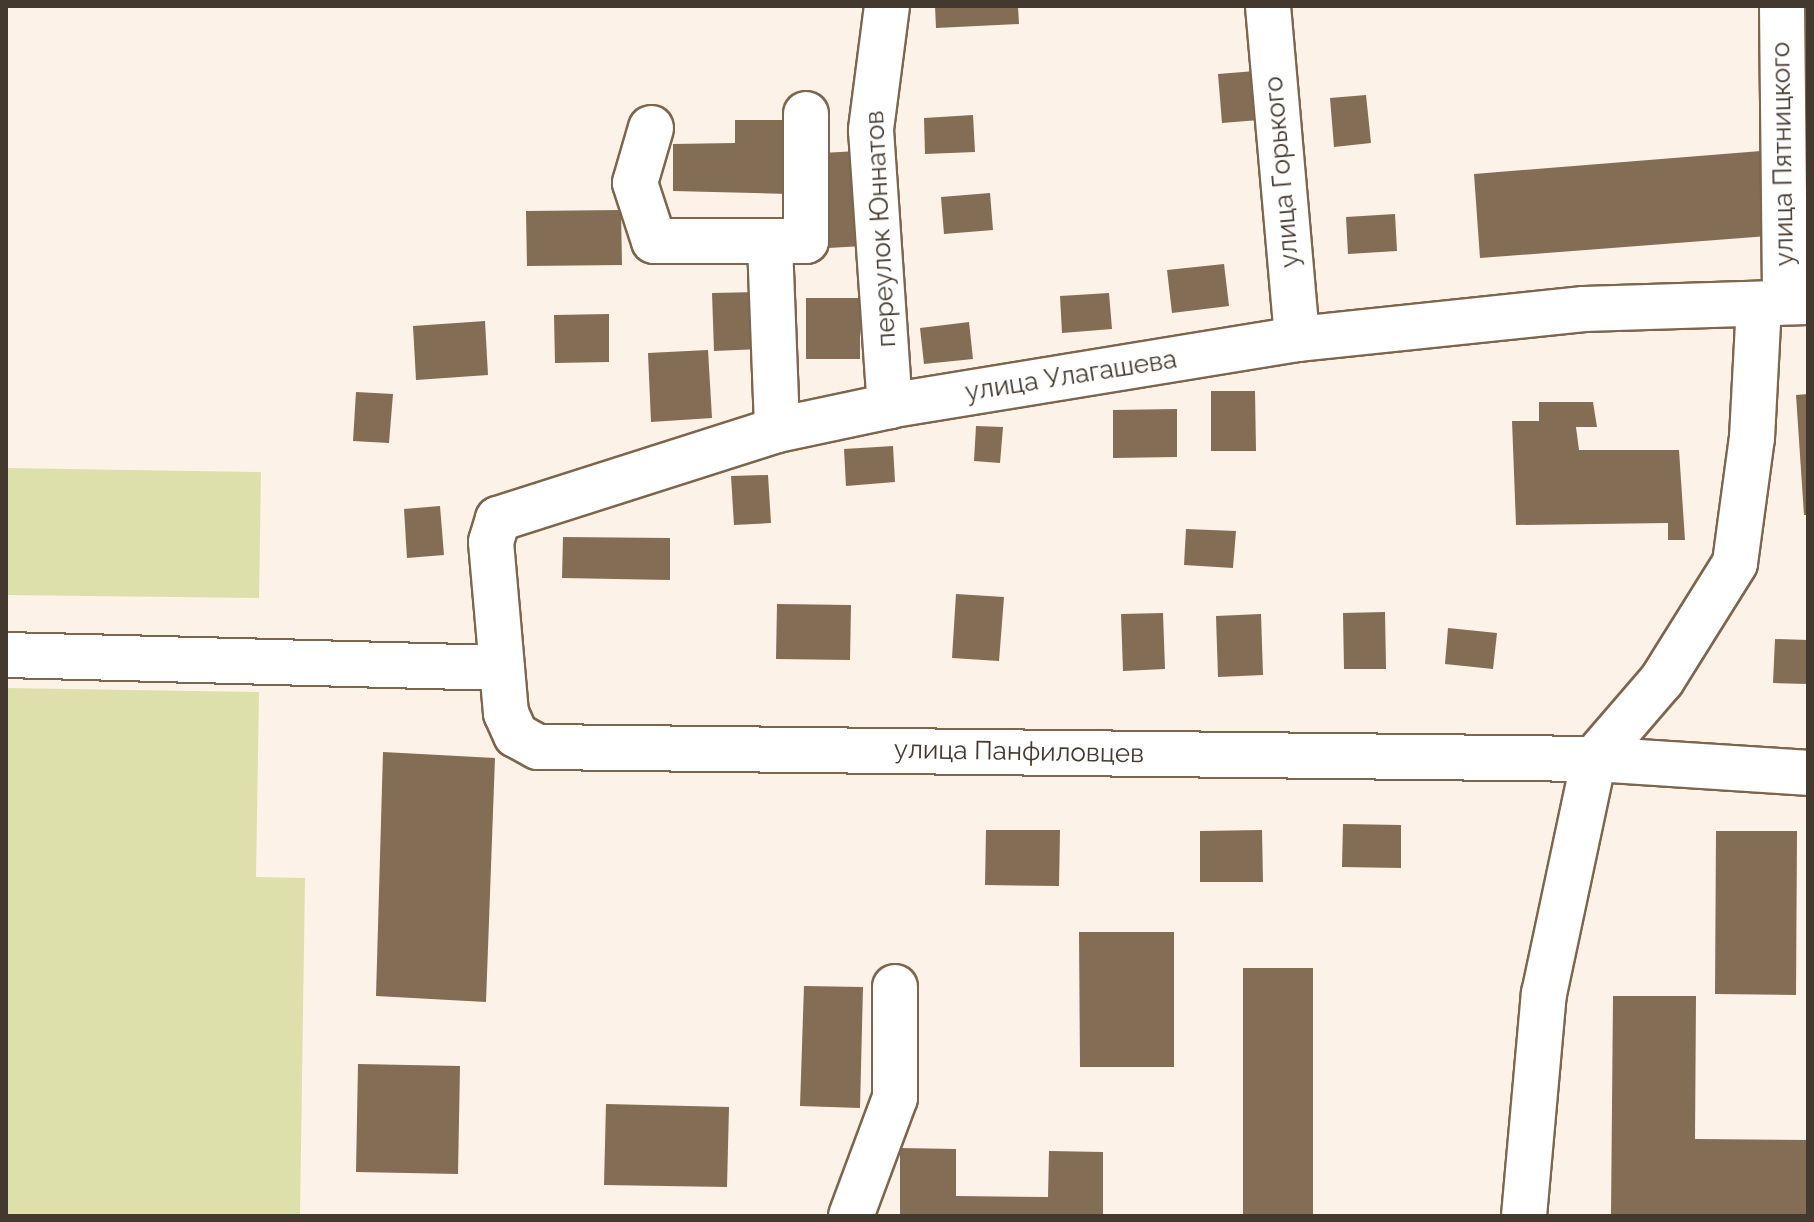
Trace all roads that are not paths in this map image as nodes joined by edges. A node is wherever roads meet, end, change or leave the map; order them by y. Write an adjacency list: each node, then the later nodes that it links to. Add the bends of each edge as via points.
1 (887, 6): 10 (street, переулок Юннатов, via 871,130)
2 (1268, 6): 9 (street, улица Горького)
3 (1782, 6): 4 (street, улица Пятницкого)
4 (1794, 64): 8 (street, улица Пятницкого)
5 (806, 114): 7 (street, via 806,241)
6 (651, 128): 7 (street, via 635,183 654,241)
7 (770, 244): 11 (street)
8 (1784, 303): 9 (street, улица Улагашева, via 1584,309); 14 (street, улица Пятницкого, via 1752,438 1735,563 1662,680)
9 (1297, 339): 10 (street, улица Улагашева)
10 (890, 406): 11 (street, улица Улагашева)
11 (777, 430): 13 (street, улица Улагашева, via 498,519 491,542)
12 (6, 655): 13 (street)
13 (502, 668): 14 (street, улица Панфиловцев, via 516,735 538,747)
14 (1594, 759): 15 (street, улица Панфиловцев); 18 (street, via 1544,994)
15 (1808, 773)
16 (895, 987): 17 (street, via 895,1098)
17 (851, 1216)
18 (1524, 1216)

